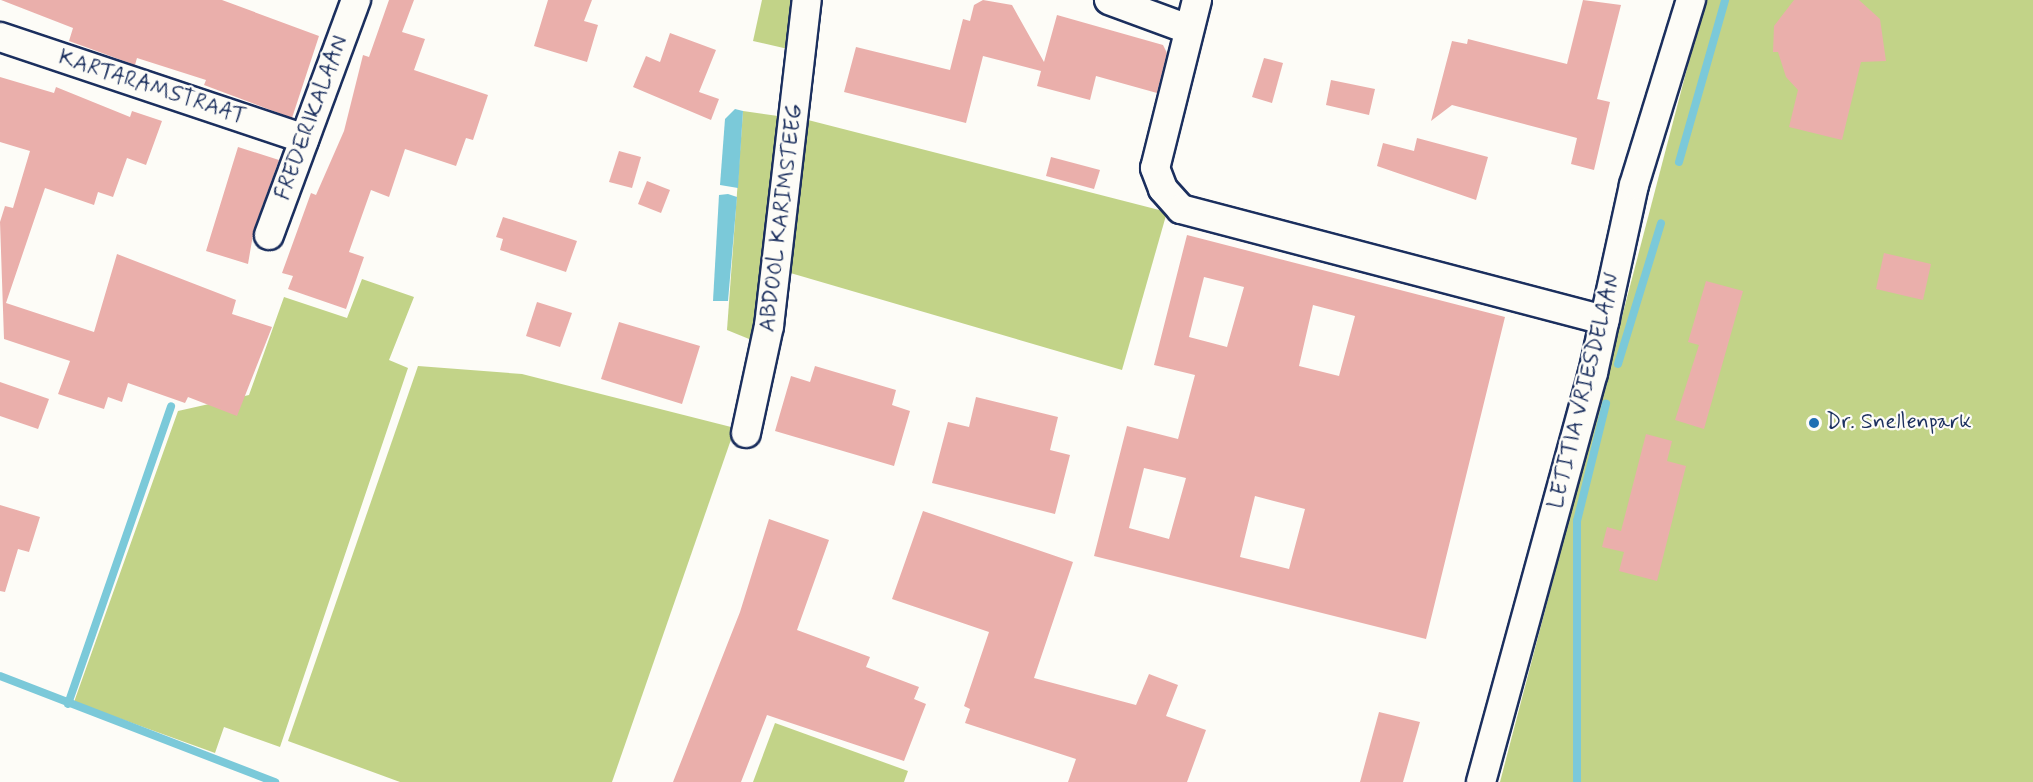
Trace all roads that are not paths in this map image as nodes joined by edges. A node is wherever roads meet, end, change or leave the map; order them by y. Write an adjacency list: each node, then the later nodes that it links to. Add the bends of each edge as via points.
1 (356, 0): 8 (street, FREDERIKALAAN)
2 (807, 0): 11 (street, ABDOOL KARIMSTEEG, via 770,326)
3 (1108, 0): 6 (street)
4 (1197, 0): 6 (street)
5 (1691, 0): 10 (street, LETITIA VRIESDELAAN, via 1634,185)
6 (1188, 29): 10 (street, via 1155,168 1163,189 1181,209)
7 (0, 37): 8 (street, KARTARAMSTRAAT)
8 (304, 139): 9 (street, FREDERIKALAAN)
9 (269, 235)
10 (1605, 320): 12 (street, LETITIA VRIESDELAAN)
11 (746, 433)
12 (1481, 782)

